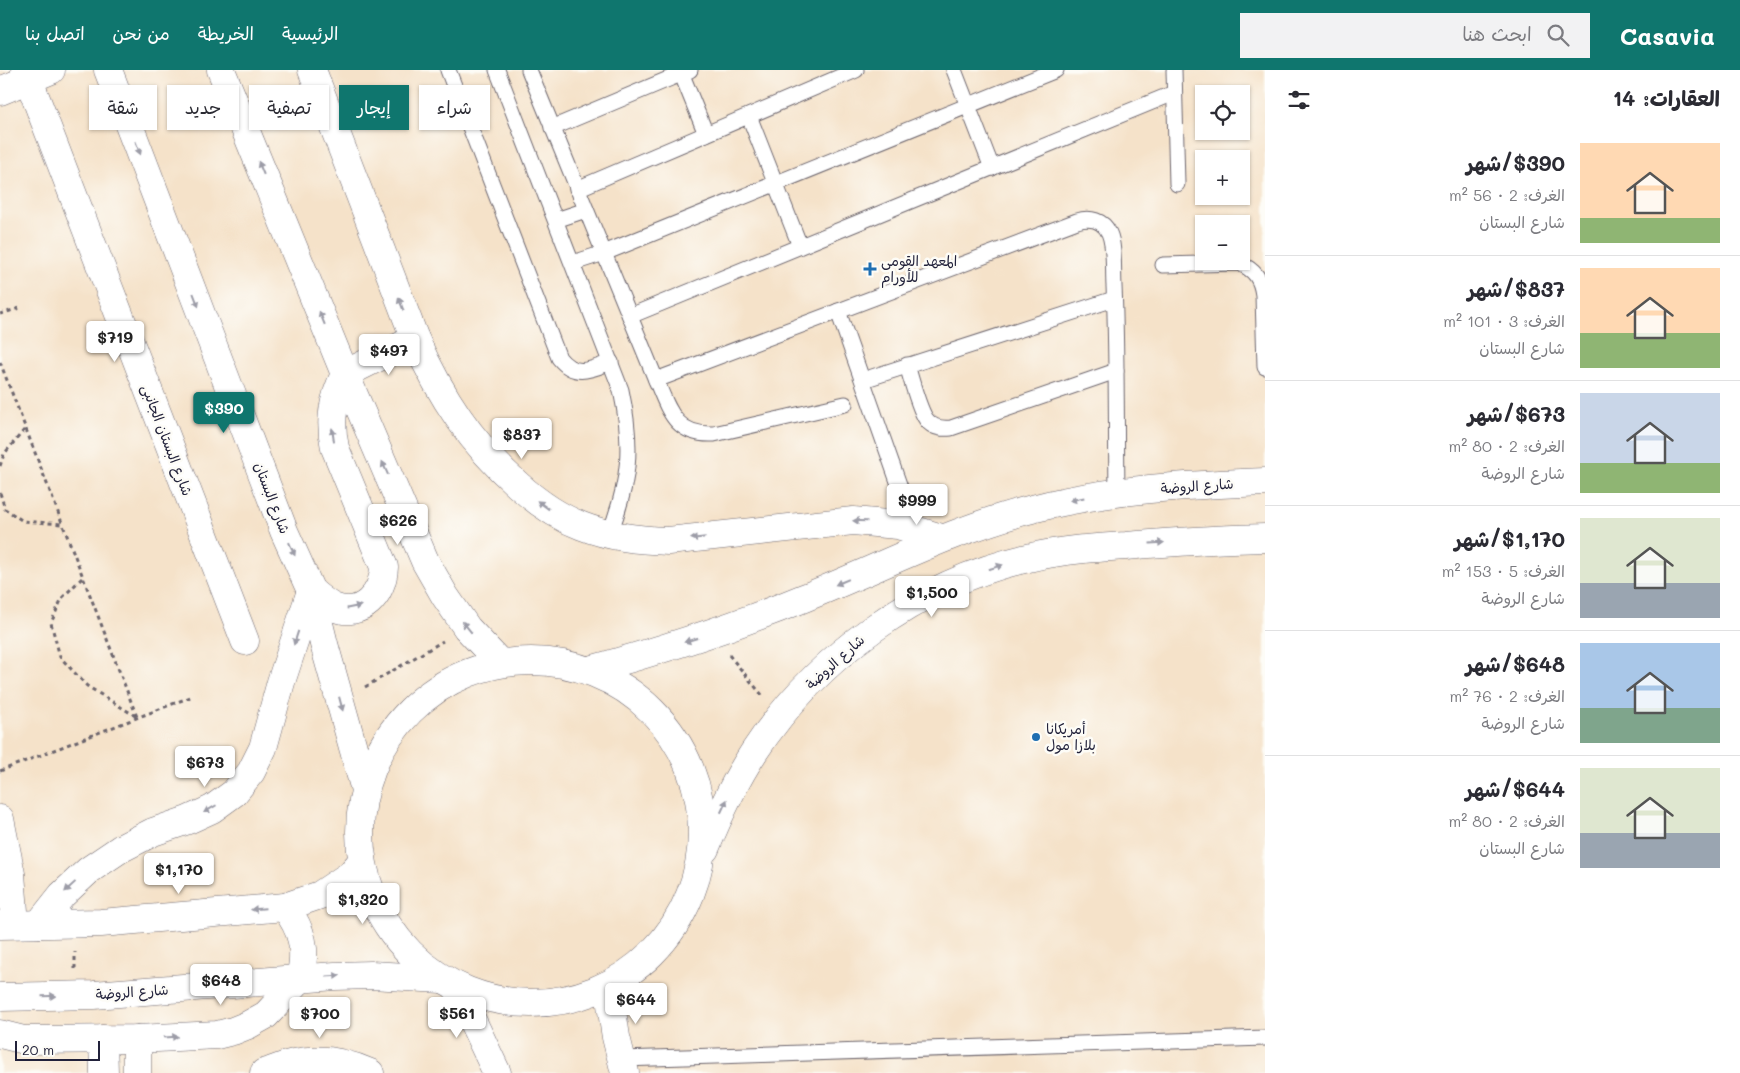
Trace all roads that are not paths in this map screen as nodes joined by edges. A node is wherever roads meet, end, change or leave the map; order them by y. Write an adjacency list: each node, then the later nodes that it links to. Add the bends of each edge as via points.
1 (108, 70): 47 (street, شارع البستان, one-way to 47, via 284,531)
2 (221, 70): 37 (street, one-way to 2)
3 (312, 70): 32 (street, one-way to 3)
4 (448, 70): 33 (lane, via 558,358 564,365 580,371)
5 (497, 70): 24 (lane)
6 (528, 70): 17 (lane)
7 (856, 70): 16 (lane)
8 (954, 70): 15 (lane)
9 (1056, 70): 15 (lane)
10 (1174, 70): 14 (lane)
11 (684, 71): 17 (lane); 18 (lane)
12 (35, 73): 13 (street); 48 (street, شارع البستان الجانبى)
13 (0, 91)
14 (1174, 94): 19 (lane); 21 (lane)
15 (968, 106): 19 (lane); 20 (lane)
16 (748, 116): 18 (lane); 20 (lane)
17 (552, 128): 22 (lane)
18 (706, 134): 22 (lane)
19 (992, 168): 25 (lane)
20 (775, 183): 25 (lane); 26 (lane)
21 (1176, 184)
22 (577, 189): 23 (lane)
23 (586, 210): 24 (lane); 26 (lane)
24 (556, 220): 27 (lane)
25 (800, 246): 31 (lane)
26 (604, 253): 27 (lane); 31 (lane)
27 (573, 263): 33 (lane)
28 (1163, 265): 35 (lane, via 1239,263 1257,275 1263,295)
29 (1114, 299): 30 (lane, via 1110,234 1100,222 1084,219); 34 (lane); 36 (lane)
30 (838, 311): 38 (lane); 39 (lane)
31 (630, 316): 38 (lane)
32 (415, 340): 37 (street); 44 (street, one-way to 32, via 554,513 504,472 462,424 444,397)
33 (611, 362): 44 (lane, via 621,390 629,448 627,478)
34 (907, 366): 36 (lane, via 926,419 937,428 944,429); 39 (lane)
35 (1265, 367)
36 (1116, 370): 42 (lane)
37 (345, 374): 47 (street, one-way to 37, via 334,607 359,607 379,592 384,579 384,567 333,440 333,402); 49 (street, one-way to 37, via 467,628 425,561)
38 (656, 380): 40 (lane, via 680,426 702,434)
39 (862, 380): 43 (lane)
40 (845, 404)
41 (1265, 482): 42 (street, شارع الروضة)
42 (1117, 492): 45 (street, شارع الروضة, one-way to 45, via 1036,508)
43 (915, 530): 44 (street, one-way to 44, via 854,521 668,541); 45 (street)
44 (609, 535)
45 (941, 538): 50 (street, شارع الروضة, one-way to 50, via 805,598 712,633)
46 (1265, 538): 54 (street, شارع الروضة, one-way to 46, via 733,788 754,751 780,717 820,673 898,612 940,589 1029,557 1091,548)
47 (311, 592): 51 (street, شارع البستان, one-way to 51); 56 (street, one-way to 56, via 263,748 251,772 234,792 212,809 120,848 62,895)
48 (245, 641)
49 (500, 663): 50 (street, via 555,662); 51 (street, via 448,682 404,717 374,764)
50 (590, 670): 54 (street, via 618,683 643,701 681,748 693,776 700,806 702,837)
51 (365, 790): 53 (street, via 361,814)
52 (0, 819): 56 (street)
53 (362, 861): 55 (street, via 350,875 320,895); 58 (street, via 370,890 393,932 419,962)
54 (698, 867): 59 (street, via 689,896 675,924 656,948)
55 (285, 907): 56 (street, one-way to 56, via 101,923); 57 (street, via 301,933 304,948)
56 (18, 925)
57 (300, 978): 58 (street, شارع الروضة, one-way to 58, via 371,975); 60 (street, شارع الروضة, one-way to 57, via 94,995); 64 (street, one-way to 57, via 217,1035 233,1031 266,1014)
58 (449, 983): 59 (street, via 481,996 532,1003 558,1001); 70 (street)
59 (608, 985): 65 (street)
60 (0, 997)
61 (0, 1034): 63 (street, via 24,1040)
62 (1265, 1038): 65 (lane)
63 (103, 1039): 64 (street); 66 (street)
64 (137, 1039): 67 (street)
65 (623, 1066)
66 (104, 1073)
67 (137, 1073)
68 (264, 1073): 69 (street, via 293,1063 319,1060 344,1063)
69 (370, 1073)
70 (497, 1073)

